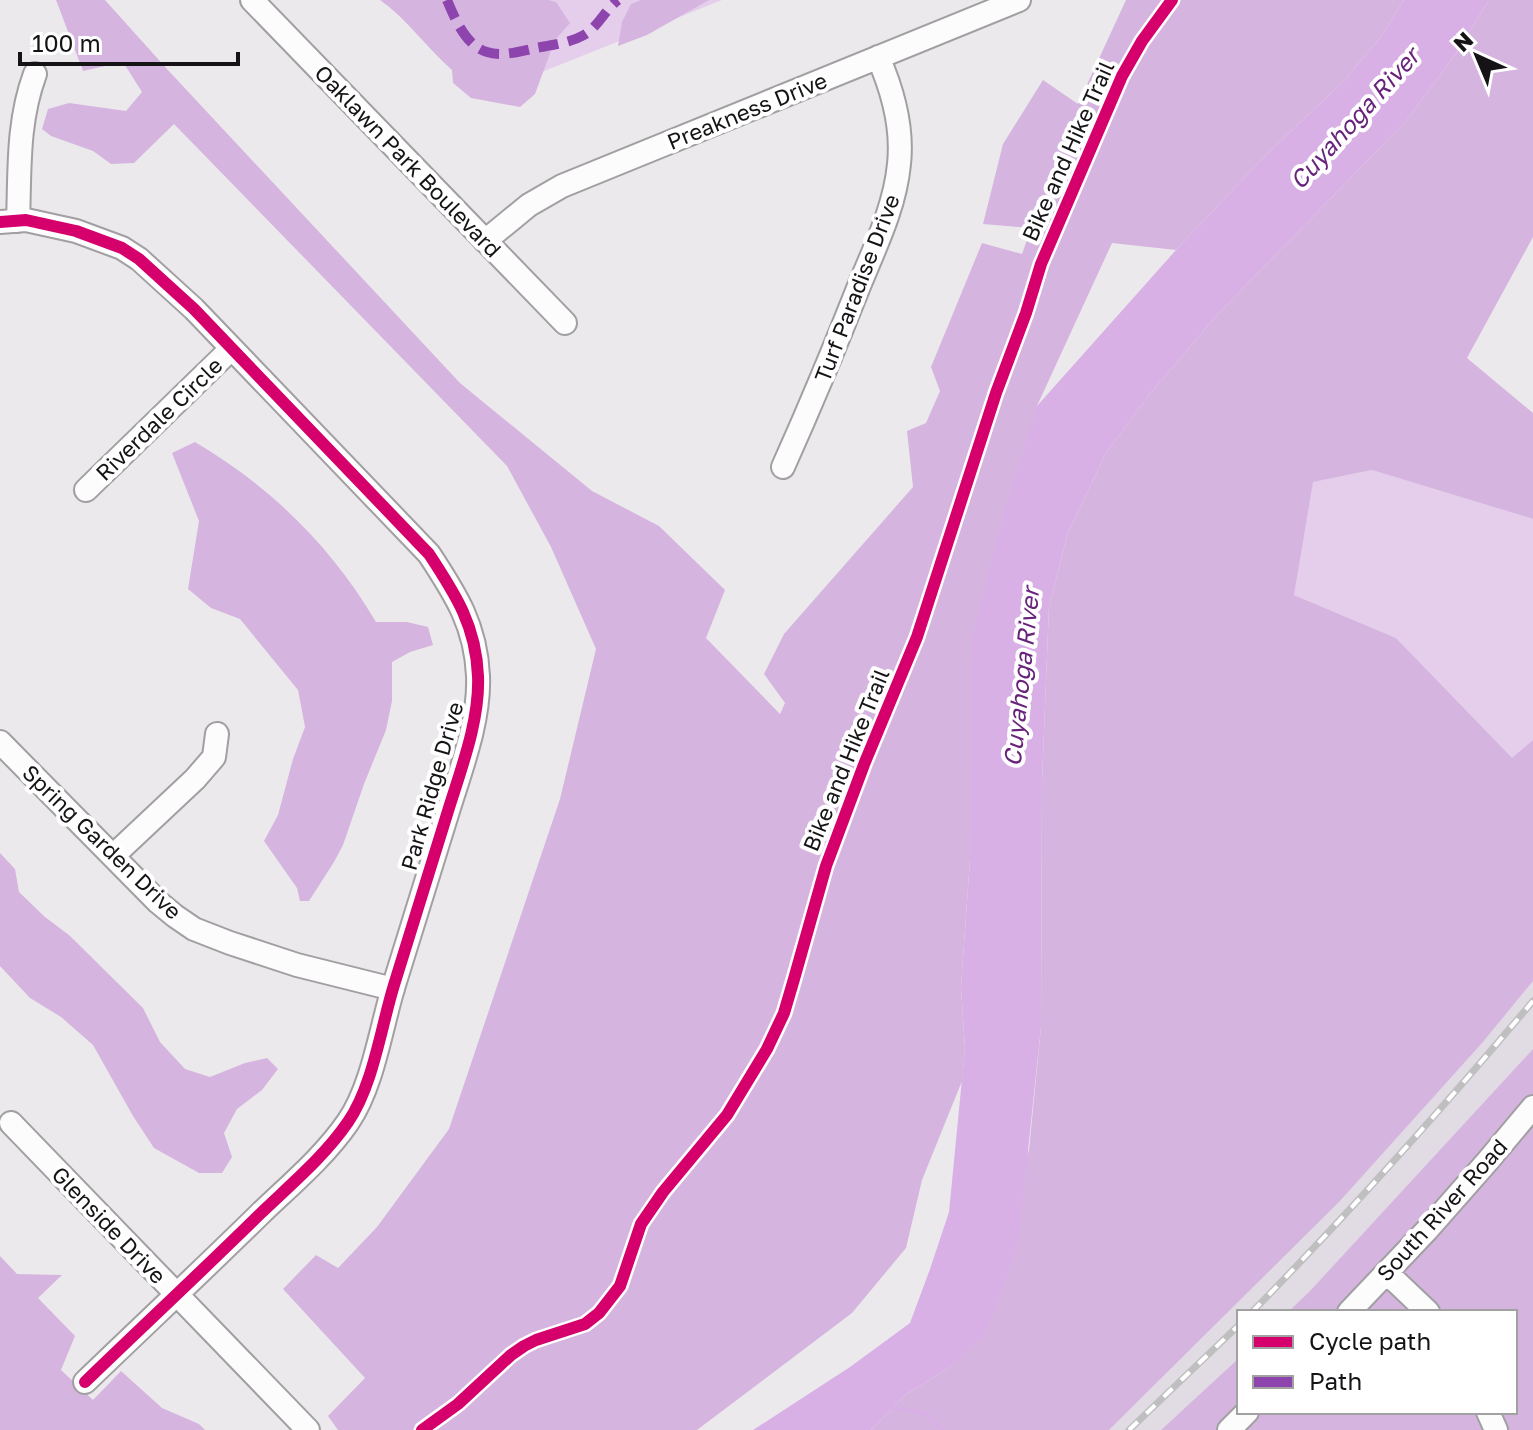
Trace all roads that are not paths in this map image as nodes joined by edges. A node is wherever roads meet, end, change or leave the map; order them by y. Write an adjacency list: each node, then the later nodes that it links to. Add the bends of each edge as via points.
1 (252, 0): 6 (street, Oaklawn Park Boulevard)
2 (1019, 0): 3 (street, Preakness Drive)
3 (878, 57): 6 (street, Preakness Drive, via 562,186); 9 (street, Turf Paradise Drive, via 898,124 896,184)
4 (35, 74): 5 (street, via 22,121)
5 (9, 221): 8 (street, Park Ridge Drive, via 76,231 122,248 153,270)
6 (485, 241): 7 (street, Oaklawn Park Boulevard)
7 (565, 323)
8 (231, 349): 10 (street, Riverdale Circle); 14 (street, Park Ridge Drive, via 429,554 468,619 478,702)
9 (783, 467)
10 (86, 490)
11 (217, 734): 13 (street, via 214,757)
12 (0, 742): 13 (street, Spring Garden Drive)
13 (113, 856): 14 (street, Spring Garden Drive, via 158,902 194,929 297,965)
14 (393, 989): 18 (street, Park Ridge Drive, via 371,1068 349,1121)
15 (1533, 1107): 17 (street, South River Road)
16 (11, 1123): 18 (street, Glenside Drive)
17 (1387, 1273): 19 (street, South River Road); 20 (street)
18 (175, 1295): 21 (street, Park Ridge Drive); 23 (street, Glenside Drive)
19 (1351, 1310)
20 (1426, 1310)
21 (85, 1382)
22 (1245, 1414): 24 (street)
23 (308, 1430)
24 (1229, 1430)

